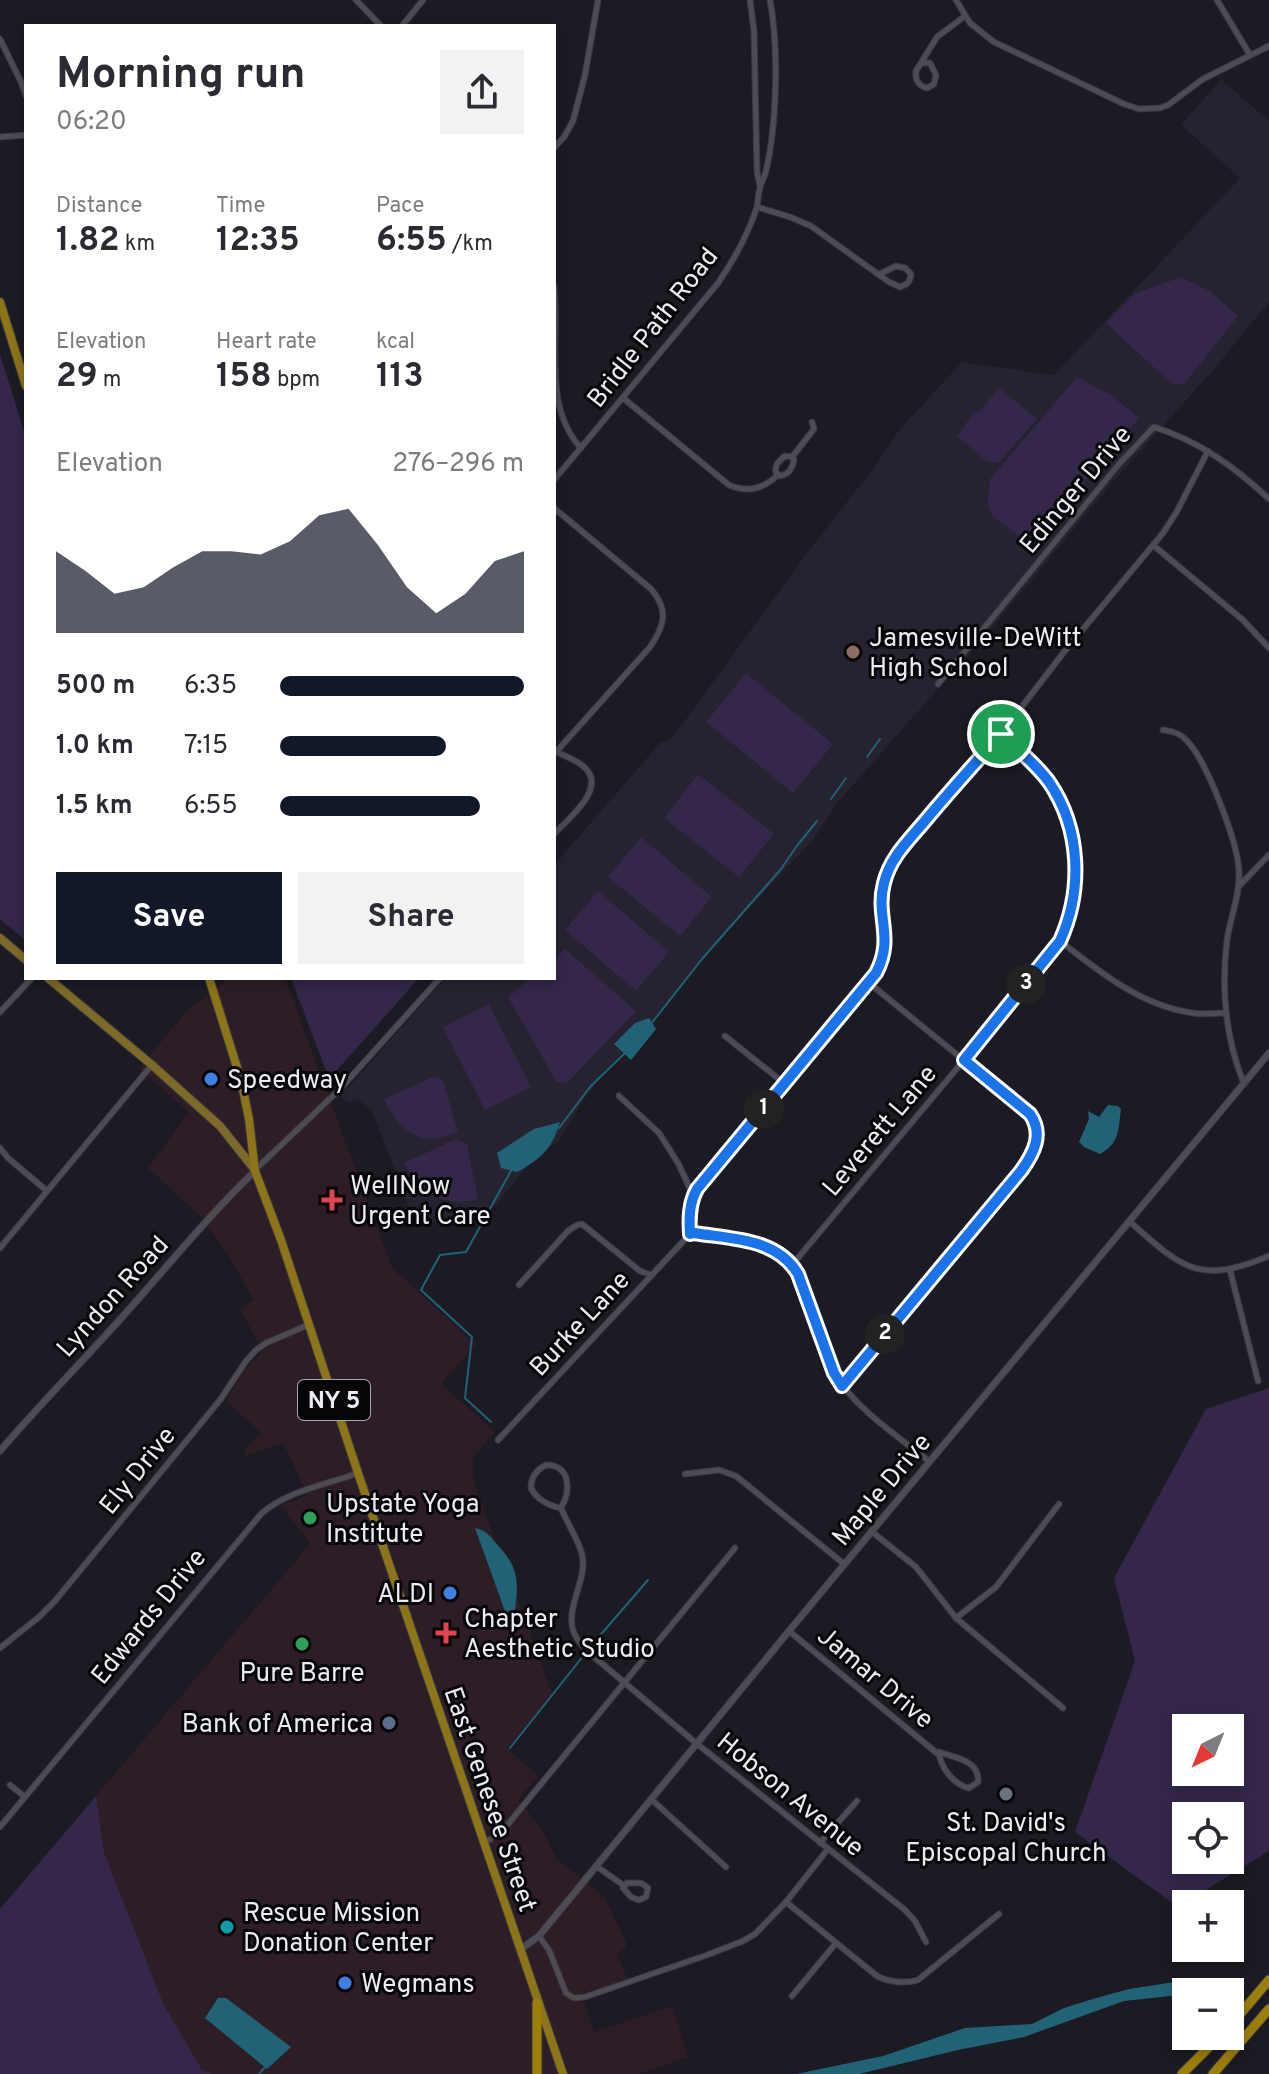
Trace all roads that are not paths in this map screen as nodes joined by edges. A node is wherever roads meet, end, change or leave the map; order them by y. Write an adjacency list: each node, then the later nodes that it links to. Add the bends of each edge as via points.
1 (356, 0): 9 (street)
2 (423, 0): 10 (street)
3 (598, 0): 18 (street, via 573,121)
4 (750, 0): 19 (street, Bridle Path Road)
5 (770, 0): 19 (street, Bridle Path Road, via 776,48 774,104)
6 (956, 0): 8 (street)
7 (1217, 0): 13 (street)
8 (965, 16): 13 (street, via 994,42 1139,109 1168,105); 14 (street, via 937,37)
9 (379, 24)
10 (404, 24)
11 (0, 39): 15 (street)
12 (1269, 46): 13 (street)
13 (1250, 55)
14 (923, 63): 14 (street, via 915,76 927,88 936,75 930,63)
15 (24, 90)
16 (24, 135): 17 (street)
17 (0, 137)
18 (556, 146)
19 (760, 186): 20 (street, Bridle Path Road)
20 (757, 207): 21 (street, via 811,226); 27 (street, Bridle Path Road, via 718,283)
21 (880, 274): 21 (street, via 896,266 905,268 911,281 900,287)
22 (0, 302): 24 (highway)
23 (556, 313): 26 (street)
24 (24, 380)
25 (556, 393): 29 (street, via 569,433)
26 (556, 393)
27 (623, 398): 29 (street, Bridle Path Road); 32 (street, via 729,485 763,487)
28 (812, 422): 31 (street, via 814,429)
29 (581, 448): 33 (street, Bridle Path Road)
30 (1208, 451): 34 (street, Edinger Drive); 36 (street); 38 (street, Edinger Drive, via 1154,427)
31 (792, 457): 32 (street, via 793,467); 32 (street, via 779,460)
32 (778, 475)
33 (556, 478)
34 (1268, 496)
35 (556, 510): 41 (street, via 651,589 659,599 663,622 650,647)
36 (1153, 545): 37 (street); 40 (street)
37 (1269, 648)
38 (938, 684)
39 (1163, 730): 45 (street, via 1173,730 1189,742 1204,769 1231,835)
40 (1001, 734): 47 (street, Leverett Lane, via 1047,779 1072,832 1074,891); 53 (street, via 888,869 881,902 885,945)
41 (556, 750)
42 (556, 752): 43 (street, via 587,769 593,785)
43 (556, 832)
44 (1269, 855): 45 (street)
45 (1238, 887): 55 (street, via 1227,939)
46 (0, 938): 48 (main road)
47 (1060, 941): 55 (street, via 1104,975 1154,1002 1193,1013); 58 (street, Leverett Lane)
48 (24, 958)
49 (30, 980): 54 (street)
50 (50, 980): 59 (main road, East Genesee Street / NY 5)
51 (438, 980): 64 (street, via 341,1088)
52 (211, 982): 64 (highway, via 241,1080)
53 (869, 983): 58 (street); 60 (street)
54 (0, 1012)
55 (1225, 1013): 61 (street)
56 (725, 1036): 60 (street)
57 (1268, 1056): 61 (street, Maple Drive)
58 (964, 1060): 71 (street, Leverett Lane); 77 (street, via 1030,1114 1037,1141 1032,1155)
59 (152, 1065): 64 (main road, East Genesee Street / NY 5, via 223,1129); 65 (street)
60 (785, 1084): 66 (street)
61 (1244, 1084): 67 (street, Maple Drive)
62 (619, 1096): 66 (street, via 665,1141)
63 (0, 1148): 65 (street)
64 (255, 1171): 75 (highway, East Genesee Street / NY 5); 79 (street, Lyndon Road)
65 (47, 1191): 69 (street)
66 (693, 1195): 68 (street)
67 (1130, 1222): 72 (street, via 1175,1260 1190,1267); 80 (street, Maple Drive)
68 (690, 1234): 71 (street, via 771,1248); 73 (street, Burke Lane)
69 (0, 1248)
70 (1269, 1256): 72 (street)
71 (792, 1265): 77 (street)
72 (1230, 1270): 76 (street)
73 (651, 1275): 74 (street, via 582,1224 568,1231); 78 (street, Burke Lane)
74 (519, 1285)
75 (308, 1325): 81 (highway, East Genesee Street / NY 5); 90 (street, Ely Drive, via 256,1350 55,1601)
76 (1258, 1381)
77 (842, 1386): 80 (street)
78 (498, 1440)
79 (0, 1451)
80 (929, 1461): 85 (street, Maple Drive)
81 (358, 1473): 96 (street, Edwards Drive, via 270,1505); 100 (highway, East Genesee Street / NY 5)
82 (685, 1474): 87 (street, via 719,1470 736,1476)
83 (1059, 1504): 88 (street, via 996,1587)
84 (561, 1508): 84 (street, via 538,1498 531,1488 536,1471 546,1465 565,1473); 91 (street, Hobson Avenue, via 582,1554 573,1630 587,1651)
85 (871, 1531): 87 (street, Maple Drive); 88 (street, via 916,1567)
86 (735, 1548): 91 (street)
87 (844, 1564): 89 (street, Maple Drive)
88 (956, 1618): 92 (street)
89 (789, 1631): 93 (street, Maple Drive); 94 (street, Jamar Drive)
90 (0, 1648)
91 (623, 1683): 93 (street, Hobson Avenue); 100 (street, via 504,1829)
92 (1063, 1708)
93 (696, 1743): 97 (street, Maple Drive); 101 (street, Hobson Avenue)
94 (938, 1754): 94 (street, Jamar Drive, via 962,1787 978,1782 977,1769 970,1763)
95 (10, 1785): 96 (street)
96 (25, 1797): 99 (street, Edwards Drive)
97 (651, 1799): 103 (street, Maple Drive); 104 (street)
98 (857, 1801): 101 (street)
99 (0, 1827)
100 (485, 1843): 111 (highway, East Genesee Street / NY 5)
101 (820, 1843): 102 (street, Hobson Avenue)
102 (828, 1849): 106 (street); 109 (street, Hobson Avenue, via 905,1910)
103 (596, 1866): 105 (street); 108 (street, Maple Drive)
104 (726, 1867)
105 (623, 1885): 105 (street, via 639,1900 648,1892 641,1883)
106 (786, 1902): 108 (street, via 743,1941 578,1998 563,1989); 110 (street)
107 (999, 1914): 110 (street, via 912,1982 877,1976)
108 (539, 1936): 111 (street, Maple Drive)
109 (926, 1942)
110 (836, 1943): 113 (street)
111 (521, 1949): 114 (highway, East Genesee Street / NY 5)
112 (1269, 1980): 115 (highway)
113 (792, 1996)
114 (537, 2003): 118 (highway); 119 (highway, East Genesee Street / NY 5)
115 (1244, 2009)
116 (1269, 2009): 121 (highway)
117 (1206, 2050): 120 (highway)
118 (537, 2074)
119 (563, 2074)
120 (1182, 2074)
121 (1213, 2074)

